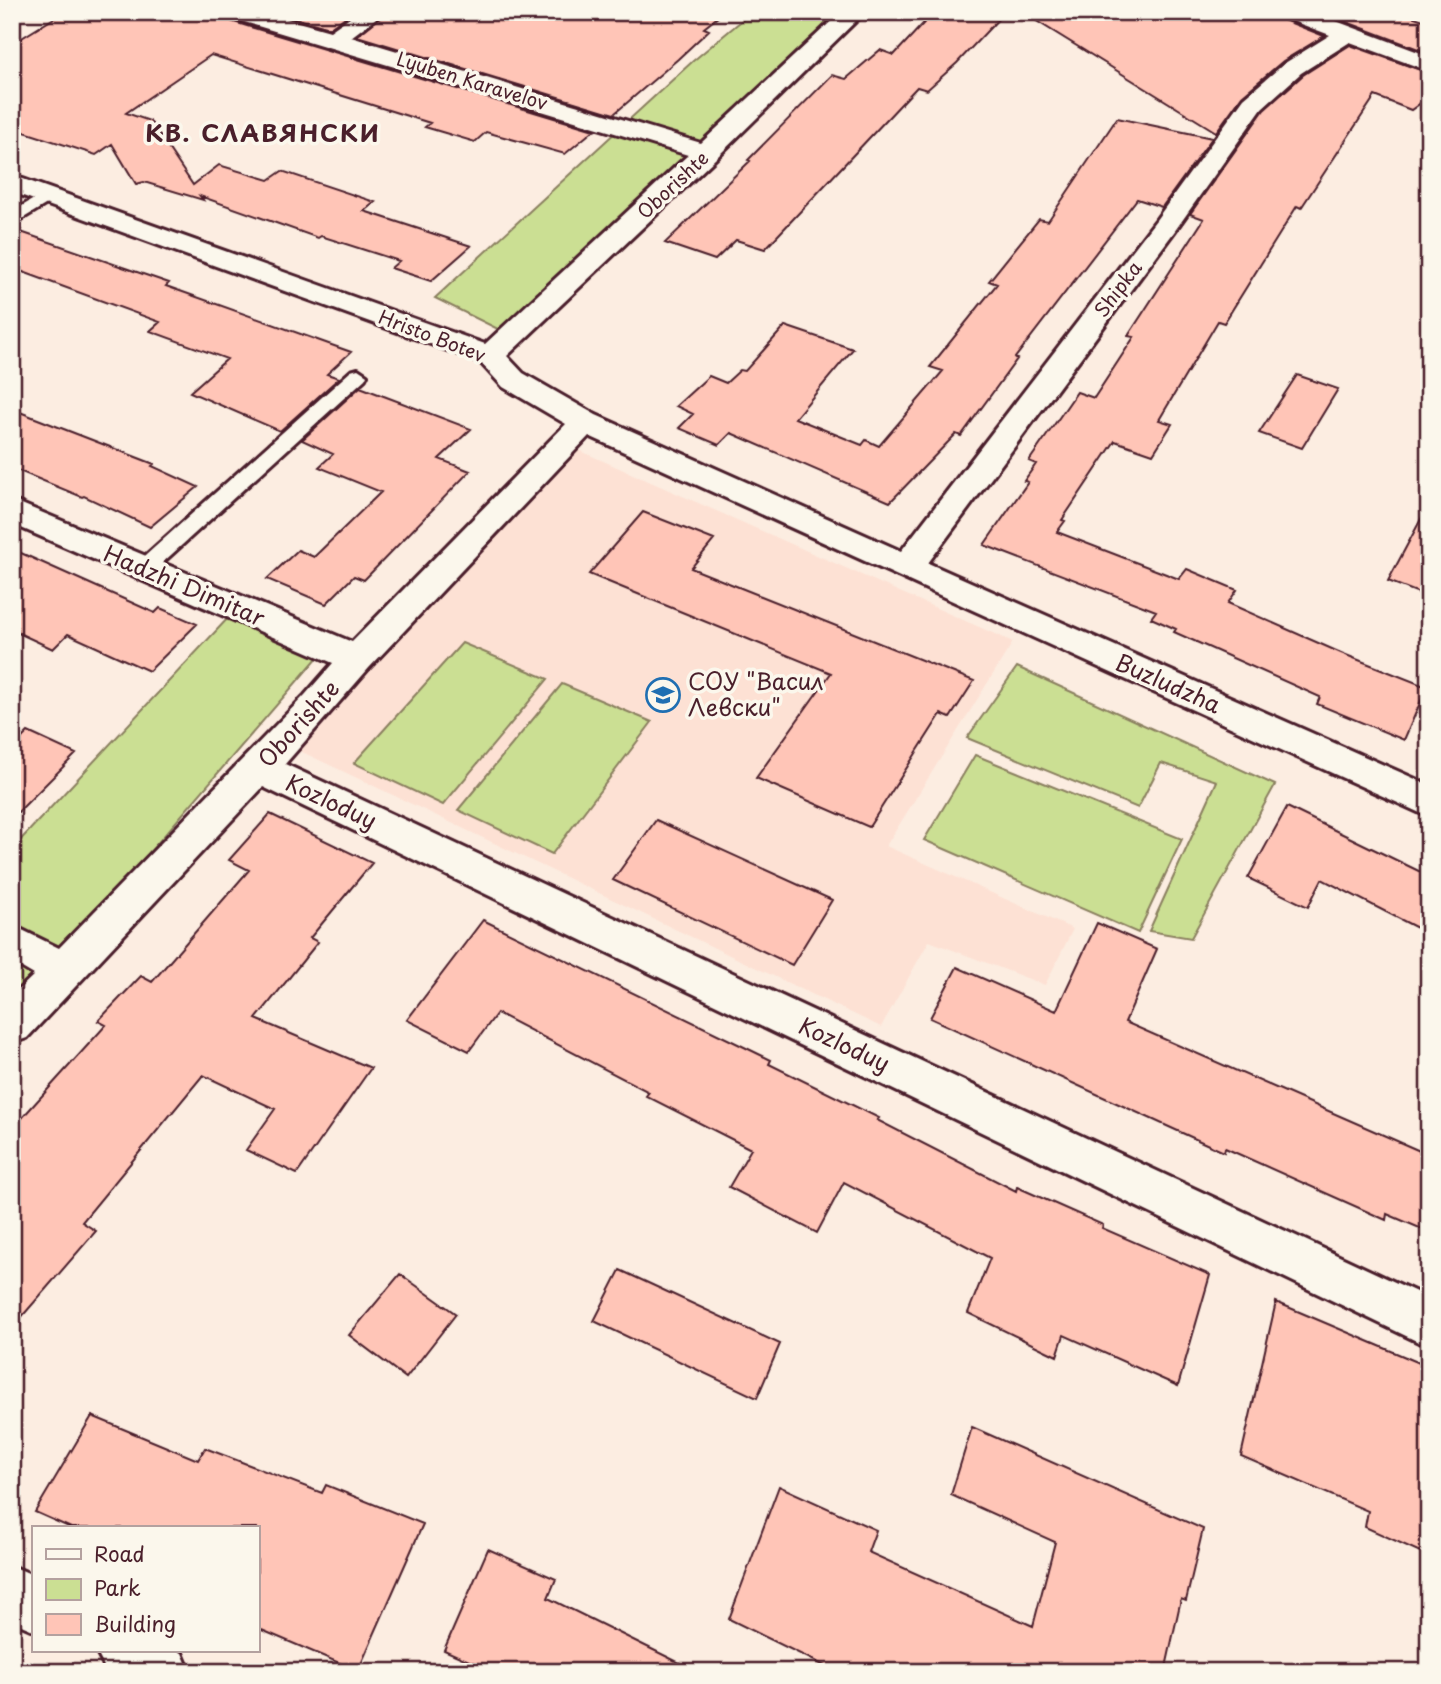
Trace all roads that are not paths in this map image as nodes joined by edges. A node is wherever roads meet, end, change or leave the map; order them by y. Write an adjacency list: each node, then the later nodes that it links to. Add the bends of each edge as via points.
1 (236, 12): 6 (street, Lyuben Karavelov)
2 (373, 12): 6 (street)
3 (854, 12): 8 (street, Oborishte)
4 (1290, 12): 5 (street)
5 (1347, 34): 7 (street); 16 (street, Shipka, via 1285,74 1253,103 1166,226)
6 (333, 39): 8 (street, Lyuben Karavelov)
7 (1429, 64)
8 (707, 153): 12 (street, Oborishte)
9 (12, 183): 10 (street, Hristo Botev)
10 (49, 195): 11 (lane); 12 (street, Hristo Botev)
11 (12, 220)
12 (490, 356): 14 (street, Hristo Botev, via 513,380)
13 (358, 375): 17 (lane)
14 (585, 422): 16 (street, Hristo Botev); 18 (street, Oborishte)
15 (12, 511): 17 (street, Hadzhi Dimitar)
16 (908, 566): 20 (street, Buzludzha)
17 (143, 569): 18 (street, Hadzhi Dimitar)
18 (357, 659): 19 (street, Oborishte)
19 (259, 768): 22 (street, Oborishte); 24 (street, Kozloduy)
20 (1429, 802)
21 (12, 942): 22 (street)
22 (62, 970): 23 (street, Oborishte)
23 (12, 1025)
24 (1429, 1323)
25 (12, 1592): 26 (street)
26 (32, 1602)
27 (125, 1652): 28 (street)
28 (163, 1672)

